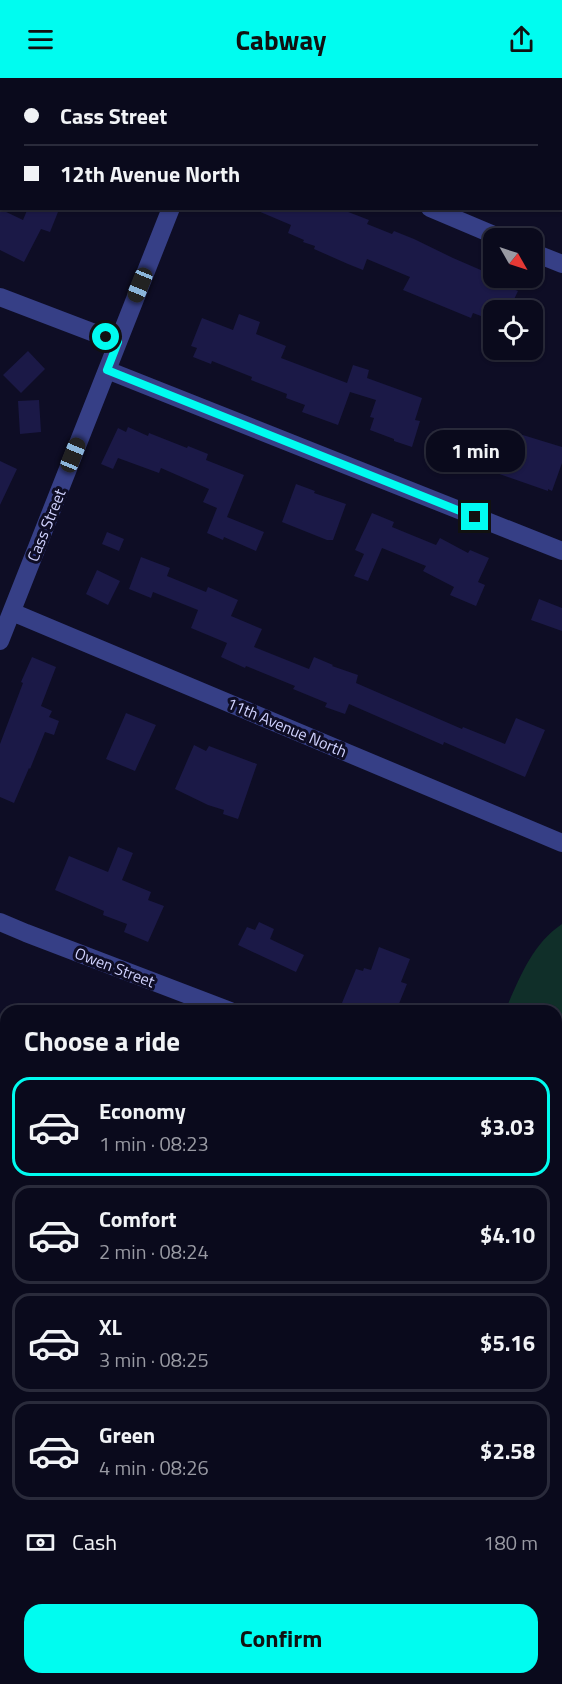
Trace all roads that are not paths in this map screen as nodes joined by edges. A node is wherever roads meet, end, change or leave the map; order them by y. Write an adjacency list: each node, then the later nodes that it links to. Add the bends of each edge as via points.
1 (170, 210): 7 (street, Cass Street)
2 (435, 210): 3 (street)
3 (483, 230)
4 (543, 256): 5 (street)
5 (562, 264)
6 (0, 297): 7 (street)
7 (118, 342): 8 (street, Cass Street)
8 (107, 370): 9 (street); 10 (street, Cass Street)
9 (562, 552)
10 (12, 612): 11 (street, Cass Street); 12 (street, 11th Avenue North)
11 (0, 641)
12 (562, 843)
13 (0, 922): 14 (street, Owen Street)
14 (214, 1005)

